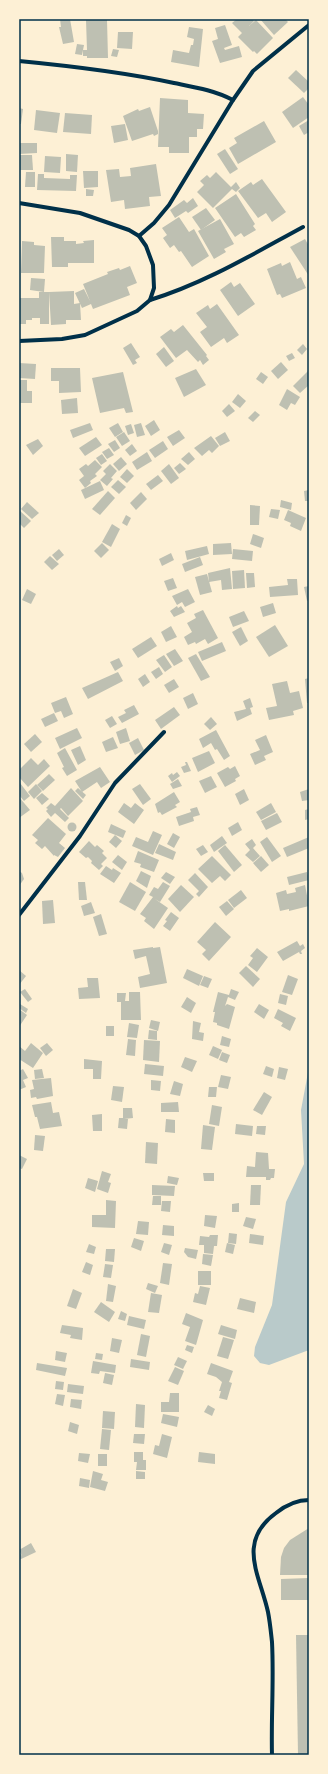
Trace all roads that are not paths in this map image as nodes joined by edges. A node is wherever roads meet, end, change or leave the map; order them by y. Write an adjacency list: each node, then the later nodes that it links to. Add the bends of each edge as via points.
1 (309, 25): 3 (street, via 253,71)
2 (19, 61): 3 (street, via 83,67 158,80 214,91)
3 (233, 100): 6 (street, via 169,205)
4 (19, 203): 6 (street, via 80,213 113,223)
5 (303, 227): 7 (street, via 205,280)
6 (139, 236): 7 (street, via 153,265 154,288)
7 (150, 300): 8 (street, via 137,311 85,335)
8 (19, 341)
9 (164, 732): 10 (street, via 115,783 80,836)
10 (19, 915)
11 (309, 1500): 12 (street, via 300,1500 267,1519 258,1532 253,1550 254,1567 268,1612 272,1642)
12 (272, 1755)

